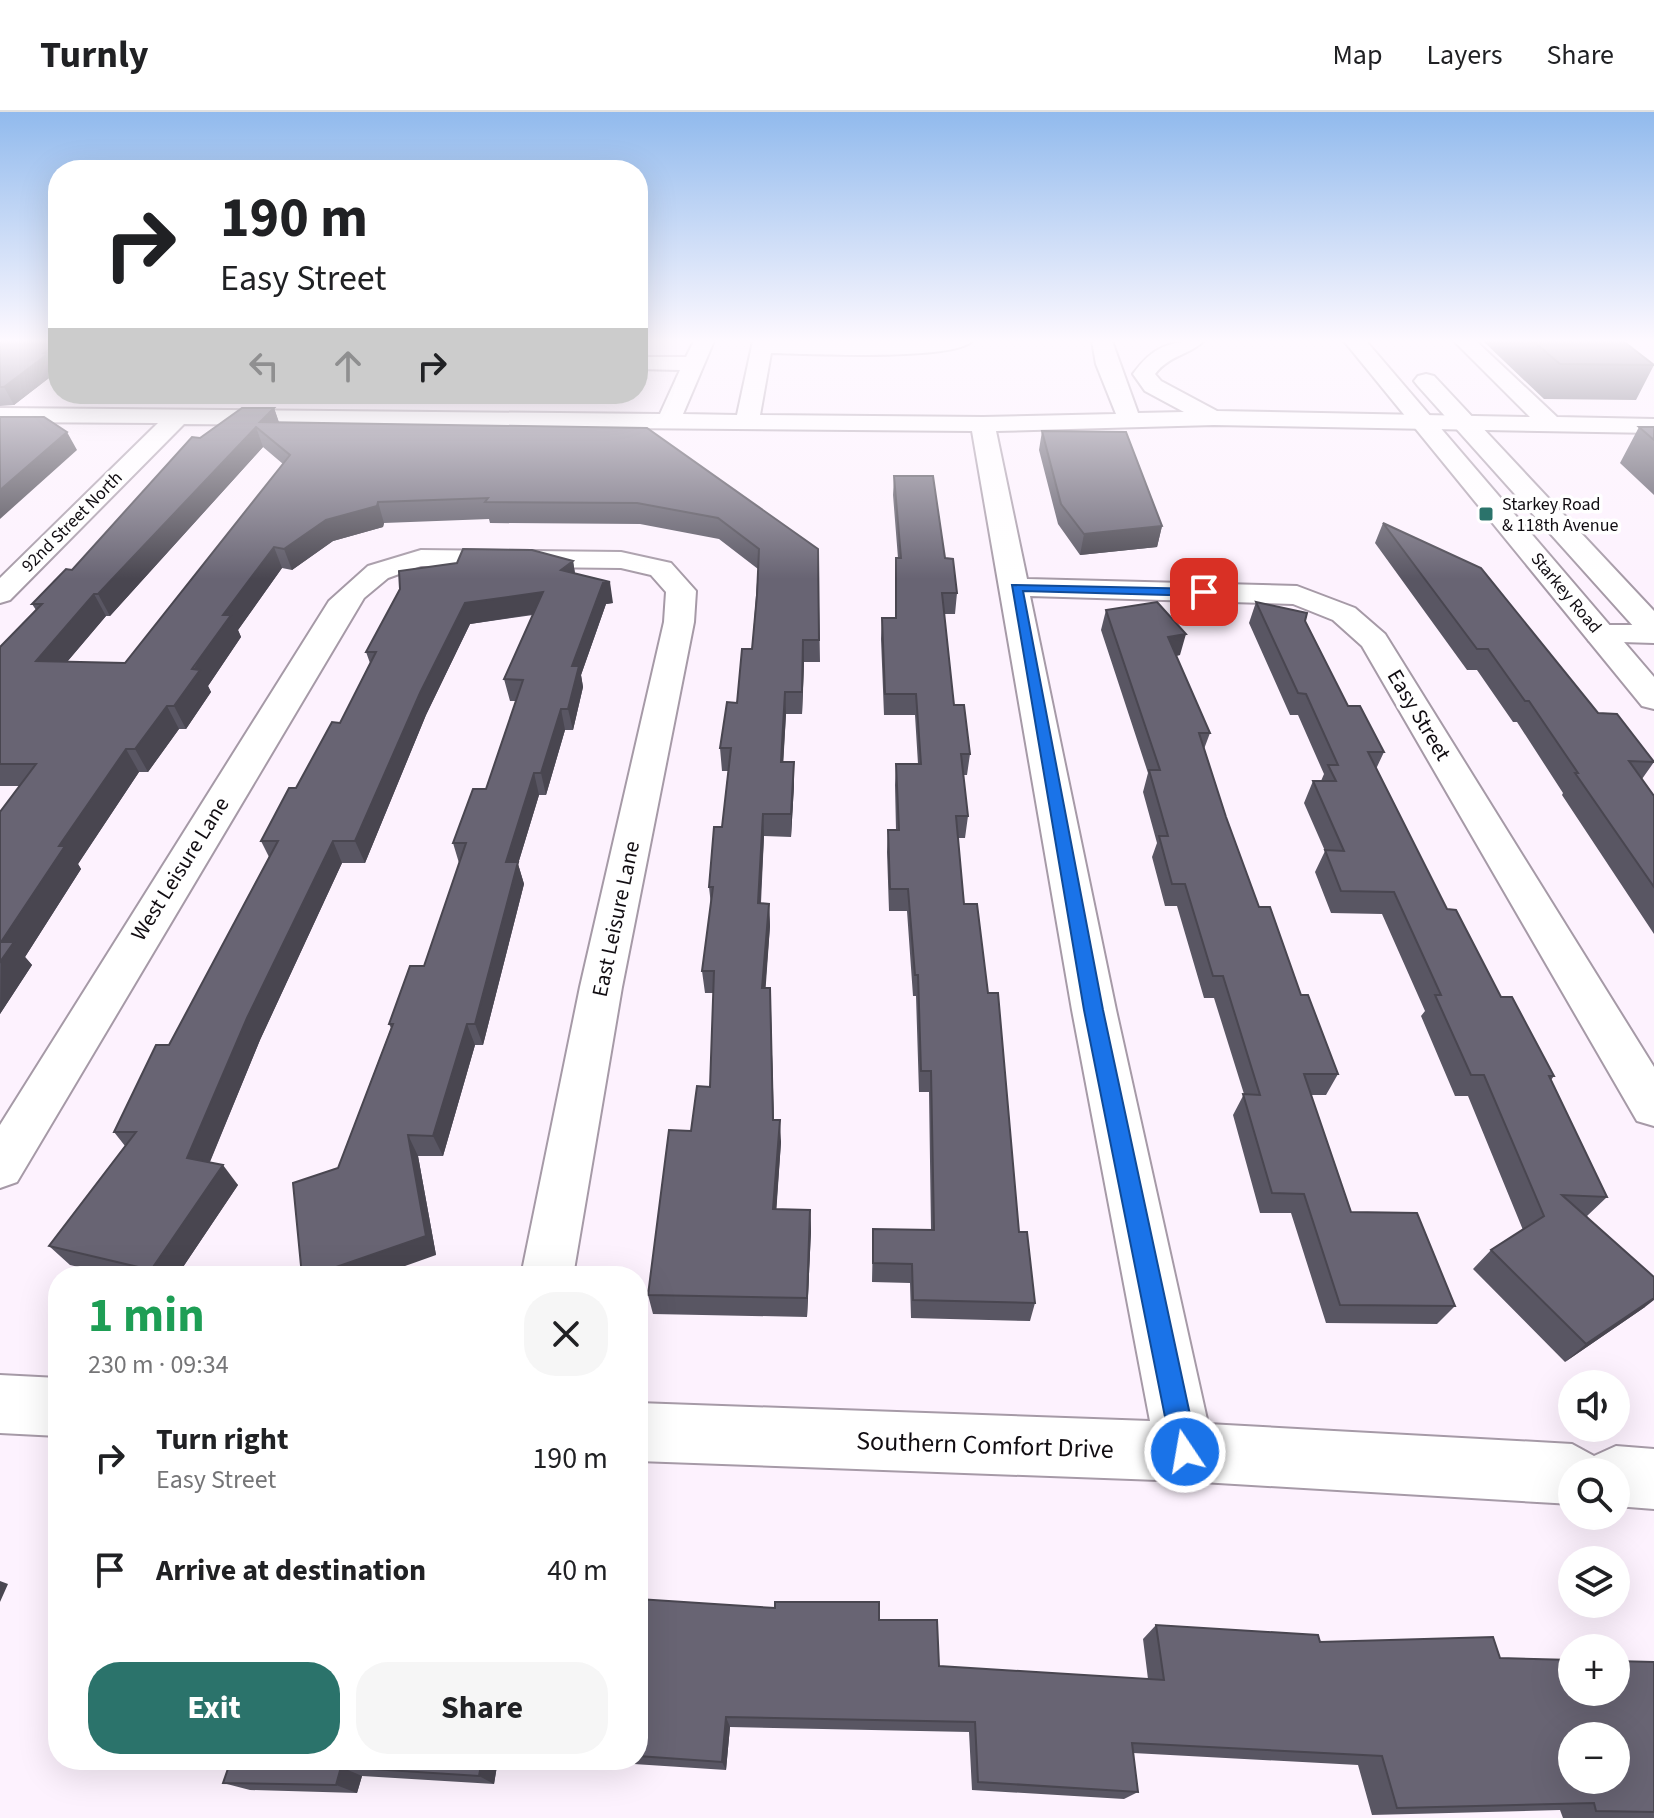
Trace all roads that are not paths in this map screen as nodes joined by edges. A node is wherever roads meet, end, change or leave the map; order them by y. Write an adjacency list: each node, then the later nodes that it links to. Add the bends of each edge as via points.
1 (1461, 420): 18 (main road, Starkey Road)
2 (174, 421): 17 (street, 92nd Street North)
3 (568, 421): 10 (street)
4 (1065, 421): 13 (street)
5 (1395, 421): 6 (street)
6 (1422, 421): 7 (street); 19 (main road, Starkey Road)
7 (1437, 421)
8 (1479, 421): 12 (street)
9 (1547, 421): 12 (street)
10 (668, 422): 11 (street)
11 (747, 422): 13 (street)
12 (1550, 423): 14 (street)
13 (983, 424): 16 (street)
14 (1654, 426)
15 (367, 577): 22 (street, West Leisure Lane, via 344,601); 23 (street, East Leisure Lane, via 421,558 621,560 661,569 681,591)
16 (1016, 587): 21 (street, Easy Street, via 1297,595 1344,614 1374,641); 27 (street, via 1097,1025)
17 (0, 594)
18 (1654, 632): 19 (street)
19 (1600, 634): 20 (main road, Starkey Road)
20 (1654, 699)
21 (1654, 1107)
22 (0, 1167)
23 (549, 1266)
24 (0, 1404): 25 (street)
25 (48, 1406)
26 (648, 1432): 27 (street, Southern Comfort Drive)
27 (1185, 1452): 28 (street, Southern Comfort Drive)
28 (1558, 1473)
29 (1630, 1477): 30 (street)
30 (1654, 1479)

